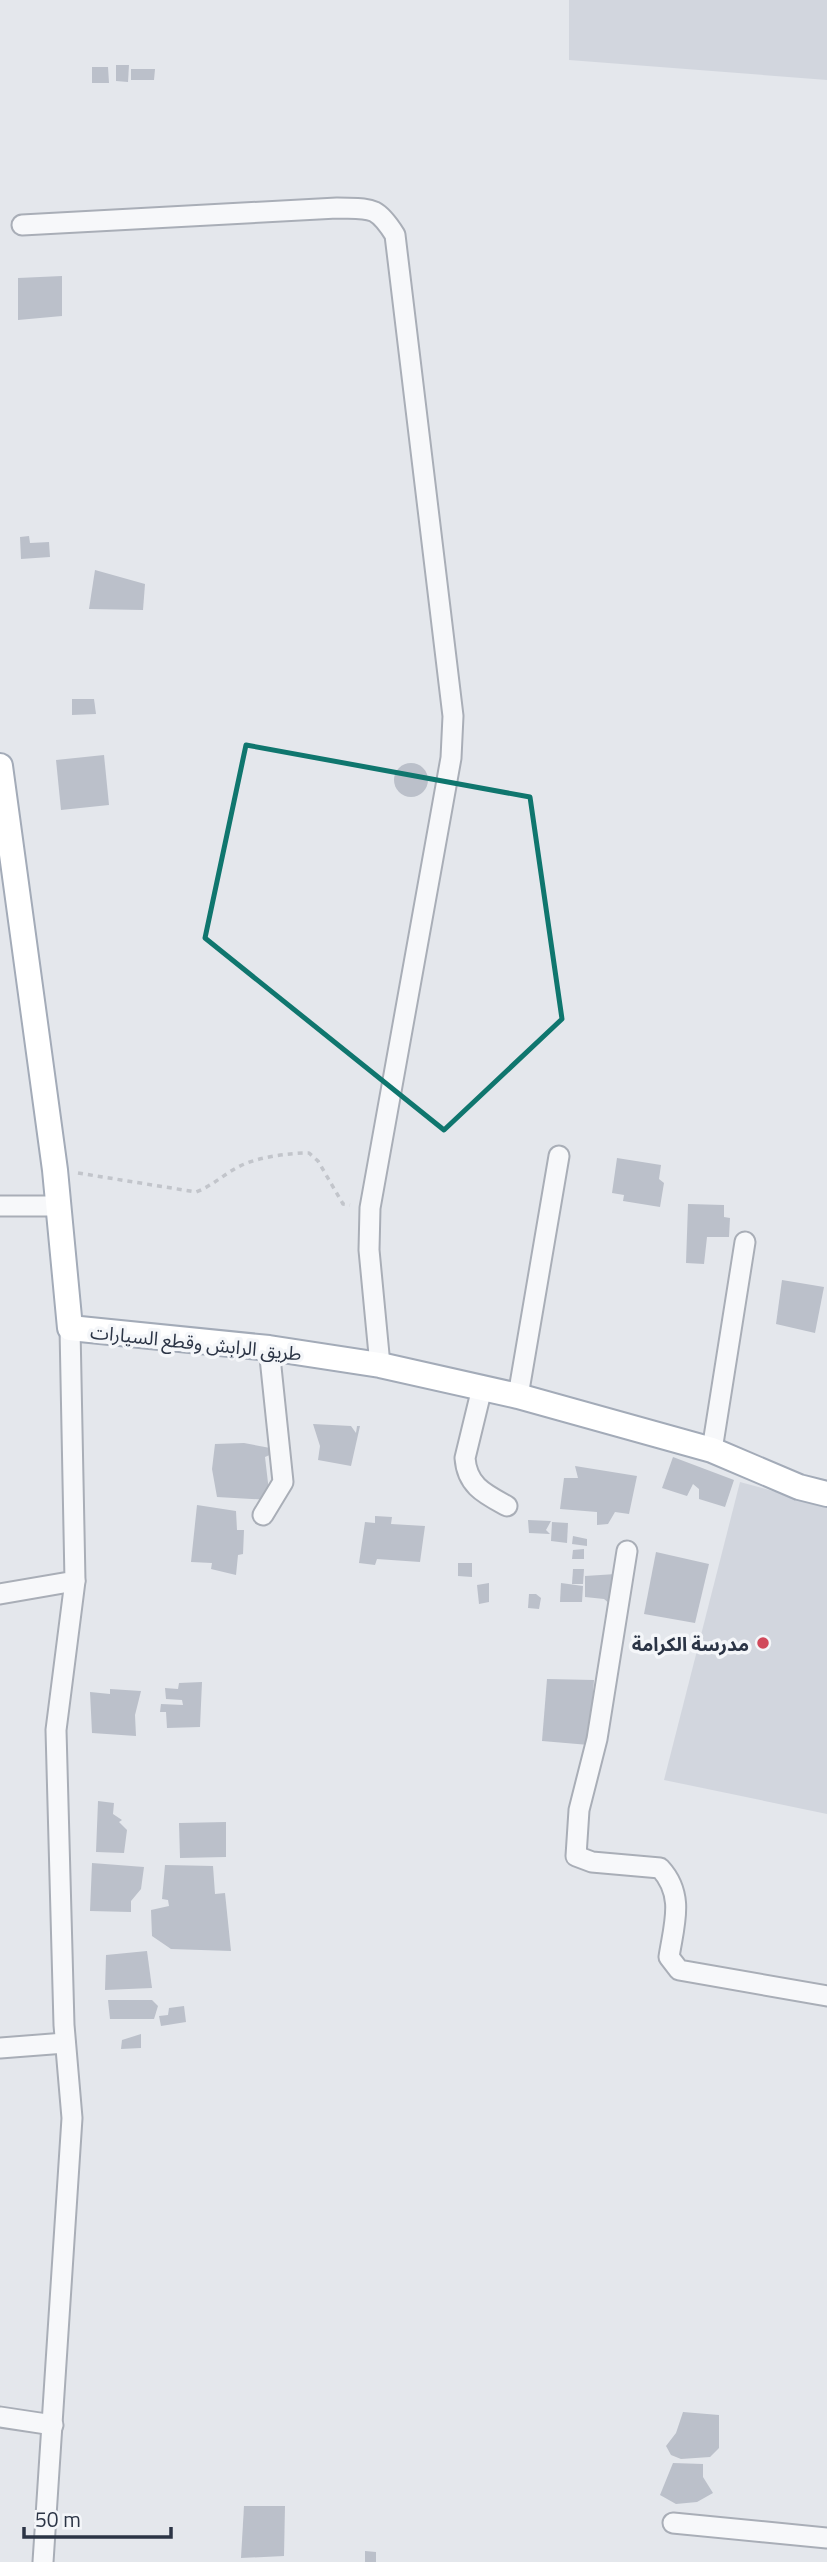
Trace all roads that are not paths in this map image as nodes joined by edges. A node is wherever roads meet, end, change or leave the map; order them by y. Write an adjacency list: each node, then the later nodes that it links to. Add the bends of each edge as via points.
1 (22, 225): 9 (street, via 337,208 374,209 396,235 453,716 451,758 370,1208 369,1250)
2 (0, 766): 5 (main road, طريق الرابش وقطع السيارات)
3 (559, 1156): 11 (street)
4 (0, 1206): 5 (street)
5 (57, 1206): 7 (main road, طريق الرابش وقطع السيارات)
6 (745, 1242): 12 (street)
7 (70, 1328): 8 (main road, طريق الرابش وقطع السيارات); 17 (street)
8 (269, 1348): 9 (main road, طريق الرابش وقطع السيارات); 15 (street, via 283,1482)
9 (380, 1365): 10 (main road, طريق الرابش وقطع السيارات)
10 (482, 1388): 11 (main road, طريق الرابش وقطع السيارات); 14 (street, via 466,1470 481,1493)
11 (517, 1396): 12 (main road, طريق الرابش وقطع السيارات)
12 (712, 1450): 13 (main road, طريق الرابش وقطع السيارات)
13 (827, 1494)
14 (507, 1507)
15 (263, 1515)
16 (628, 1551): 19 (street, via 597,1739 579,1810 576,1856 592,1862 660,1868 671,1880 677,1900 669,1957 679,1970)
17 (75, 1581): 18 (street); 20 (street, via 56,1730)
18 (0, 1594)
19 (827, 1996)
20 (65, 2043): 21 (street); 23 (street, via 72,2118)
21 (0, 2048)
22 (0, 2417): 23 (street)
23 (52, 2425): 26 (street)
24 (673, 2523): 25 (street)
25 (827, 2538)
26 (43, 2562)

